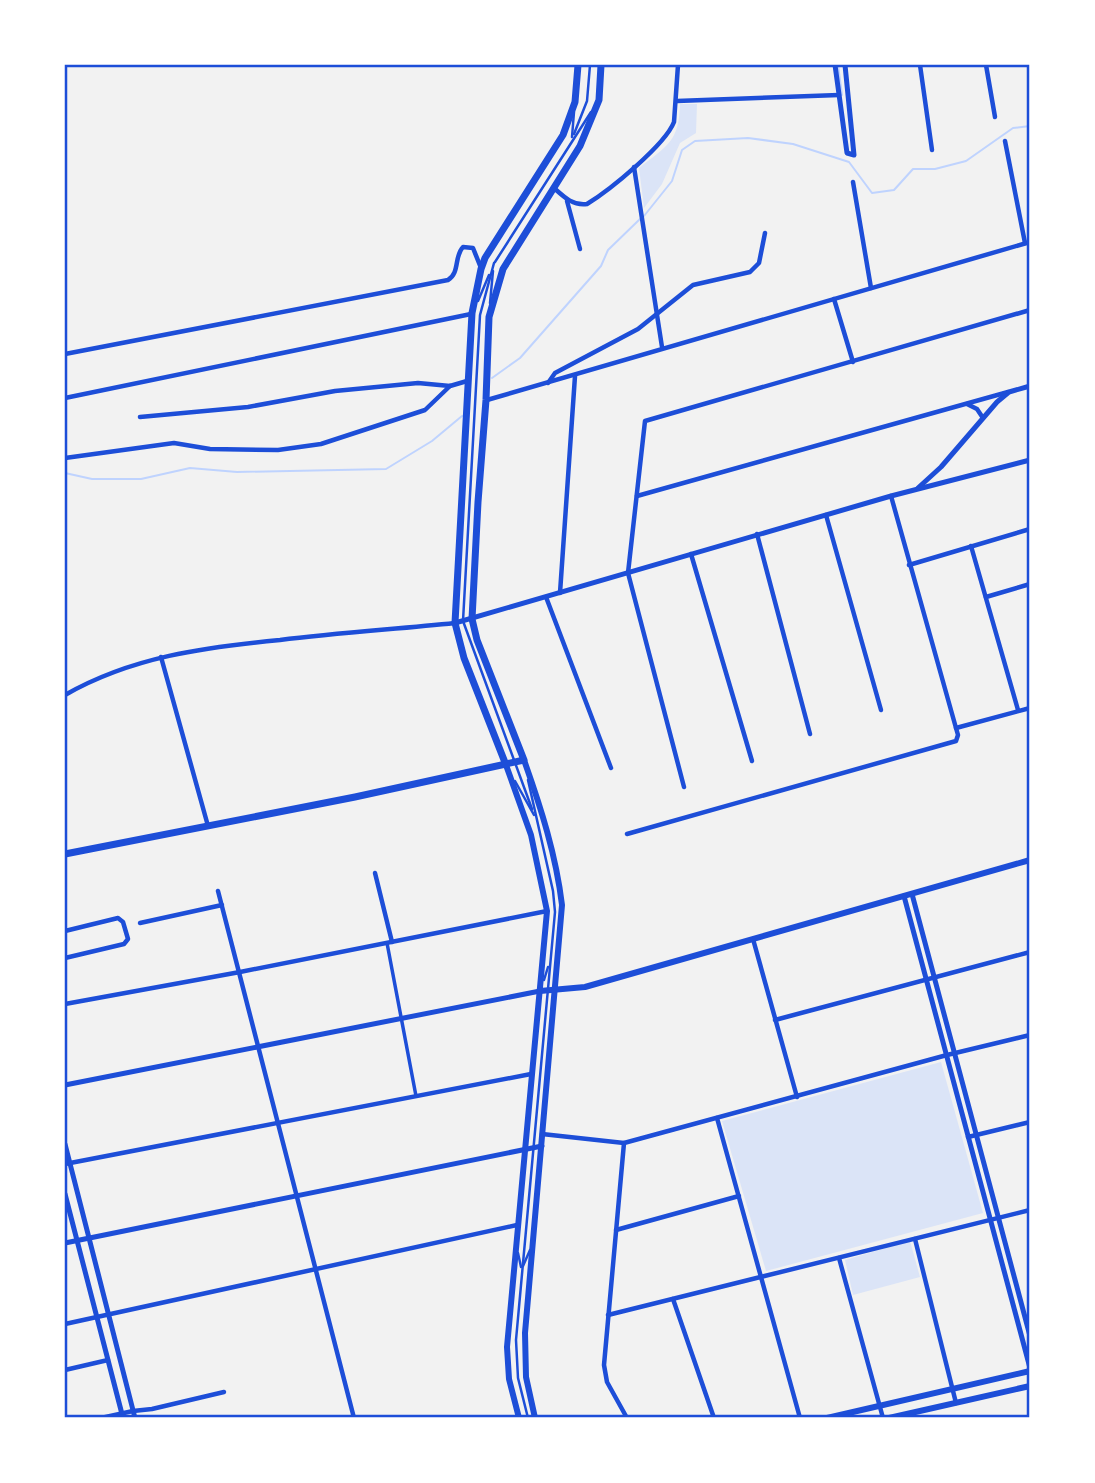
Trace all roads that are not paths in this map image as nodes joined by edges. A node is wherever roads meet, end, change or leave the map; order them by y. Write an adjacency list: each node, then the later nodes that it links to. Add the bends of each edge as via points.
1 (578, 65): 12 (main road)
2 (590, 65): 14 (lane, via 587,101)
3 (601, 65): 10 (main road)
4 (678, 65): 11 (street)
5 (835, 65): 9 (street)
6 (845, 65): 9 (street, via 855,155 846,153)
7 (920, 65): 16 (street)
8 (986, 65): 13 (street)
9 (839, 95): 11 (street)
10 (599, 100): 14 (lane); 19 (main road, via 580,146)
11 (677, 101): 17 (street, via 671,130)
12 (575, 102): 14 (lane); 25 (main road, via 563,135)
13 (995, 117)
14 (572, 140): 24 (lane)
15 (1005, 141): 22 (street)
16 (932, 150)
17 (634, 166): 20 (street, via 590,203); 30 (street)
18 (853, 182): 26 (street)
19 (554, 188): 20 (street); 31 (main road, via 503,269)
20 (567, 200): 23 (street)
21 (765, 233): 30 (street, via 759,263 750,272 693,285)
22 (1028, 242): 26 (street)
23 (580, 249)
24 (494, 263): 29 (lane); 31 (lane); 62 (lane, via 480,315)
25 (481, 269): 29 (main road); 33 (street, via 473,248 463,247 455,275 448,280)
26 (872, 288): 27 (street)
27 (834, 299): 32 (street); 34 (street)
28 (1030, 310): 34 (street)
29 (472, 313): 36 (main road); 42 (street)
30 (657, 314): 32 (street); 37 (street, via 609,346 555,373)
31 (489, 317): 41 (main road)
32 (662, 347): 35 (street)
33 (65, 354)
34 (853, 362): 49 (street, via 645,421)
35 (575, 376): 37 (street); 59 (street)
36 (468, 381): 38 (street); 62 (main road)
37 (548, 383): 41 (street)
38 (450, 386): 44 (street, via 418,383 335,391 248,407); 46 (street, via 425,410 321,444 278,450 210,449 174,443)
39 (1030, 386): 40 (street)
40 (1009, 392): 43 (street); 45 (street)
41 (486, 397): 62 (main road)
42 (65, 398)
43 (966, 403): 45 (street); 49 (street)
44 (140, 417)
45 (983, 418): 48 (street)
46 (65, 458)
47 (1030, 460): 48 (street)
48 (915, 490): 50 (street)
49 (637, 496): 57 (street)
50 (891, 496): 51 (street); 56 (street)
51 (826, 515): 53 (street); 66 (street)
52 (1030, 529): 54 (street)
53 (757, 534): 55 (street); 69 (street)
54 (971, 546): 56 (street); 61 (street)
55 (691, 554): 57 (street); 71 (street)
56 (909, 565): 68 (street)
57 (628, 573): 59 (street); 74 (street)
58 (1030, 584): 61 (street)
59 (560, 593): 60 (street)
60 (546, 597): 62 (street); 73 (street)
61 (986, 597): 67 (street)
62 (463, 621): 63 (street, via 230,645); 70 (main road, via 477,640); 72 (main road, via 464,658)
63 (161, 657): 64 (street); 76 (street)
64 (65, 695)
65 (1030, 708): 67 (street)
66 (881, 710)
67 (1018, 710): 68 (street)
68 (956, 728): 77 (street, via 957,739 950,743)
69 (810, 734)
70 (520, 761): 72 (main road); 75 (lane); 75 (lane); 96 (main road, via 543,815 559,878 562,905)
71 (752, 761)
72 (506, 765): 75 (lane); 76 (main road); 85 (main road, via 531,835)
73 (611, 768)
74 (684, 787)
75 (535, 818): 92 (lane, via 555,905)
76 (208, 826): 78 (main road)
77 (627, 834)
78 (65, 854)
79 (1030, 860): 82 (main road)
80 (375, 873): 89 (street)
81 (218, 891): 84 (street)
82 (912, 894): 83 (main road); 94 (street)
83 (904, 896): 88 (main road); 95 (street)
84 (222, 905): 86 (street); 93 (street)
85 (547, 911): 89 (street); 96 (main road)
86 (140, 923)
87 (65, 931): 91 (street, via 118,918 128,939 124,944)
88 (753, 939): 96 (main road, via 584,987); 99 (street)
89 (389, 943): 93 (street); 98 (street)
90 (1030, 952): 94 (street)
91 (65, 958)
92 (550, 960): 96 (lane); 96 (lane); 96 (lane)
93 (240, 972): 97 (street); 101 (street)
94 (935, 978): 95 (street); 102 (street)
95 (926, 980): 99 (street); 103 (street)
96 (548, 991): 98 (street); 104 (main road); 111 (main road); 117 (lane)
97 (65, 1004)
98 (401, 1018): 101 (street); 106 (street)
99 (775, 1020): 107 (street)
100 (1030, 1035): 102 (street)
101 (258, 1048): 105 (street); 109 (street)
102 (956, 1053): 103 (street); 112 (street)
103 (947, 1055): 107 (street); 113 (street)
104 (531, 1074): 106 (street); 118 (main road)
105 (65, 1085)
106 (416, 1096): 109 (street)
107 (797, 1097): 108 (street)
108 (717, 1118): 114 (street); 122 (street)
109 (276, 1122): 119 (street); 121 (street)
110 (1030, 1122): 112 (street)
111 (542, 1134): 114 (street); 116 (main road)
112 (977, 1134): 113 (street); 124 (street)
113 (968, 1137): 125 (street)
114 (624, 1143): 127 (street)
115 (65, 1144): 119 (street)
116 (542, 1146): 117 (street); 133 (main road)
117 (533, 1148): 118 (street); 136 (lane)
118 (525, 1150): 121 (street); 126 (main road)
119 (67, 1164): 128 (street)
120 (65, 1194): 130 (street)
121 (295, 1196): 128 (street); 135 (street)
122 (739, 1196): 127 (street); 137 (street)
123 (1030, 1210): 124 (street)
124 (999, 1217): 125 (street); 143 (street)
125 (991, 1220): 129 (street); 146 (street)
126 (517, 1224): 132 (main road); 135 (street)
127 (616, 1230): 140 (street)
128 (89, 1238): 130 (street); 139 (street)
129 (915, 1239): 134 (street); 148 (street)
130 (77, 1240): 131 (street); 141 (street)
131 (65, 1243)
132 (515, 1243): 136 (lane); 159 (main road, via 507,1347 509,1379)
133 (533, 1245): 136 (lane); 155 (main road, via 525,1334)
134 (839, 1258): 137 (street); 152 (street)
135 (314, 1268): 139 (street); 158 (street)
136 (522, 1269): 151 (lane, via 516,1340)
137 (762, 1277): 138 (street); 162 (street)
138 (673, 1299): 140 (street); 161 (street)
139 (108, 1314): 141 (street); 153 (street)
140 (608, 1315): 160 (street, via 605,1373)
141 (97, 1317): 142 (street); 144 (street)
142 (65, 1324)
143 (1030, 1336)
144 (108, 1360): 145 (street); 154 (street)
145 (65, 1370)
146 (1030, 1370): 148 (main road)
147 (1030, 1386): 150 (main road)
148 (953, 1390): 150 (street); 152 (main road)
149 (224, 1392): 153 (street)
150 (956, 1403): 165 (main road)
151 (524, 1406): 155 (lane); 155 (lane); 159 (lane)
152 (880, 1406): 163 (main road); 164 (street)
153 (133, 1411): 154 (street); 157 (street)
154 (123, 1416): 156 (street)
155 (533, 1417)
156 (101, 1418)
157 (135, 1418)
158 (354, 1418)
159 (520, 1418)
160 (627, 1418)
161 (714, 1418)
162 (800, 1418)
163 (827, 1418)
164 (883, 1418)
165 (889, 1418)

